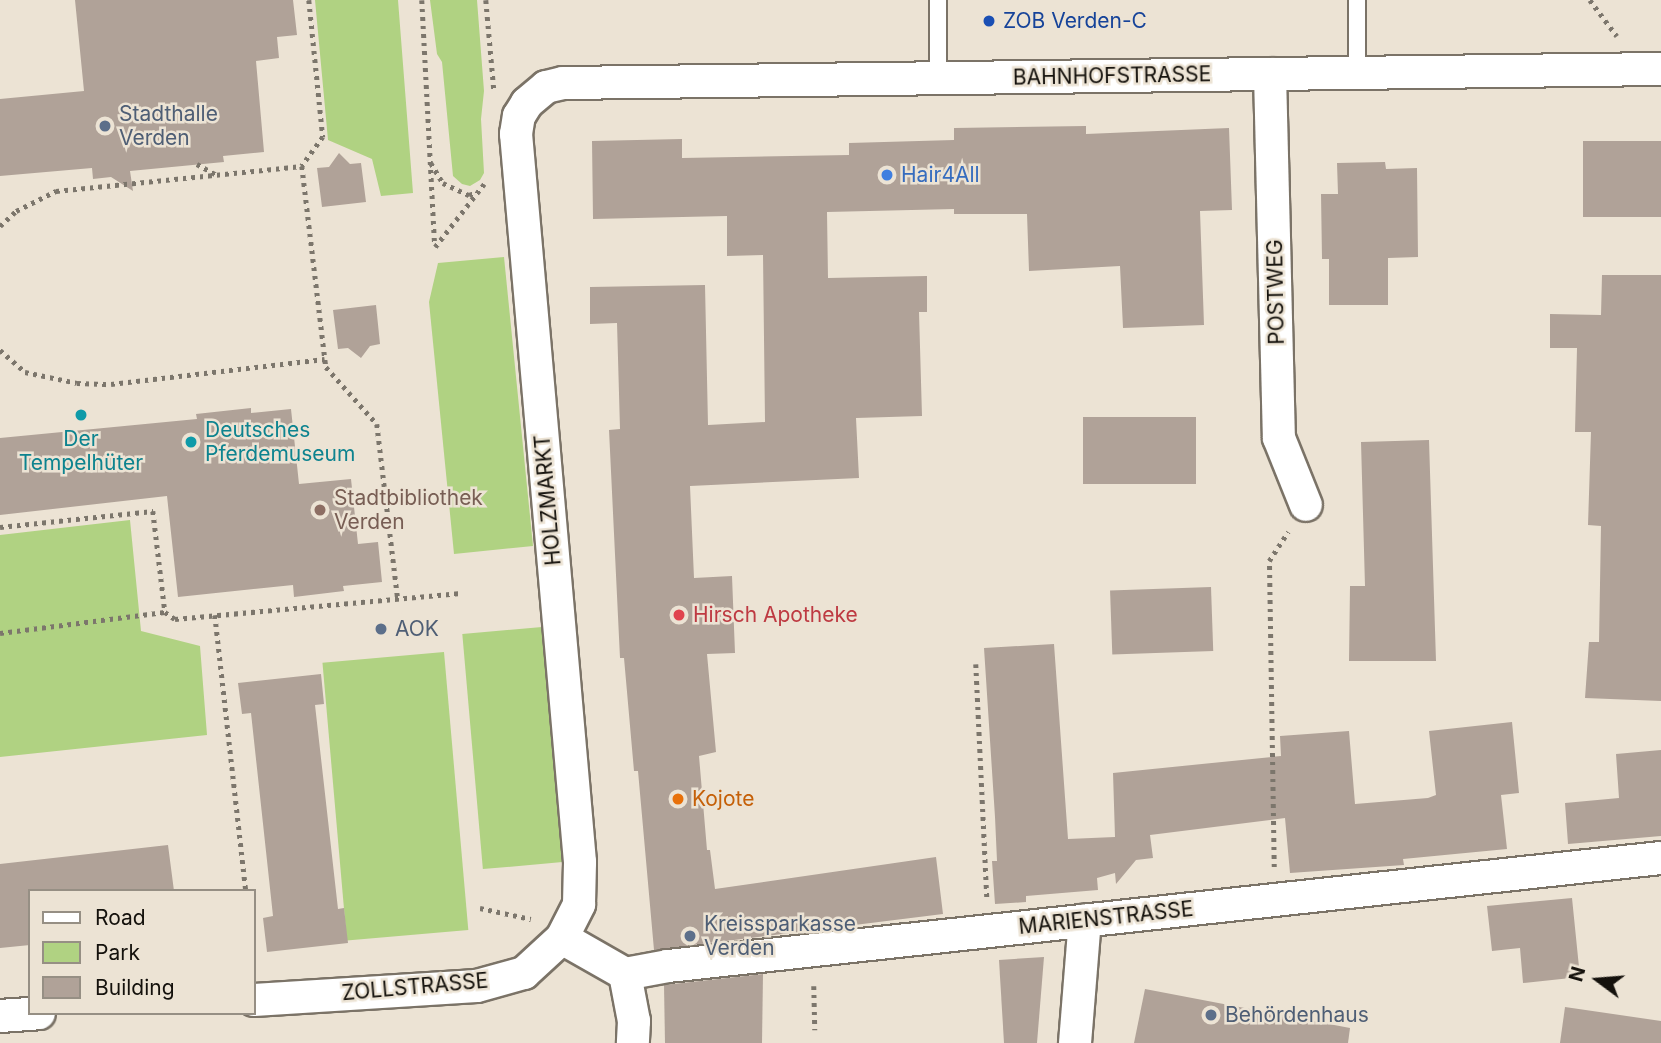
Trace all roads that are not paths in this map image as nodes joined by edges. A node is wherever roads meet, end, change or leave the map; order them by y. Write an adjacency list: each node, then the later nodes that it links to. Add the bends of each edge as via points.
1 (938, 0): 6 (lane)
2 (1357, 0): 4 (lane)
3 (1661, 69): 4 (street, BAHNHOFSTRASSE)
4 (1357, 73): 5 (street, BAHNHOFSTRASSE)
5 (1270, 74): 6 (street, BAHNHOFSTRASSE); 8 (street, POSTWEG, via 1279,438)
6 (938, 79): 7 (street, BAHNHOFSTRASSE)
7 (563, 83): 11 (street, HOLZMARKT, via 546,88 527,103 516,134 580,862 579,904)
8 (1306, 505)
9 (1661, 858): 10 (street, MARIENSTRASSE)
10 (1085, 920): 12 (street, MARIENSTRASSE, via 644,968); 17 (street)
11 (562, 938): 12 (street); 13 (street, ZOLLSTRASSE, via 524,973 477,986)
12 (625, 974): 16 (street)
13 (256, 1000)
14 (28, 1014): 15 (street)
15 (0, 1016)
16 (634, 1043)
17 (1075, 1043)

